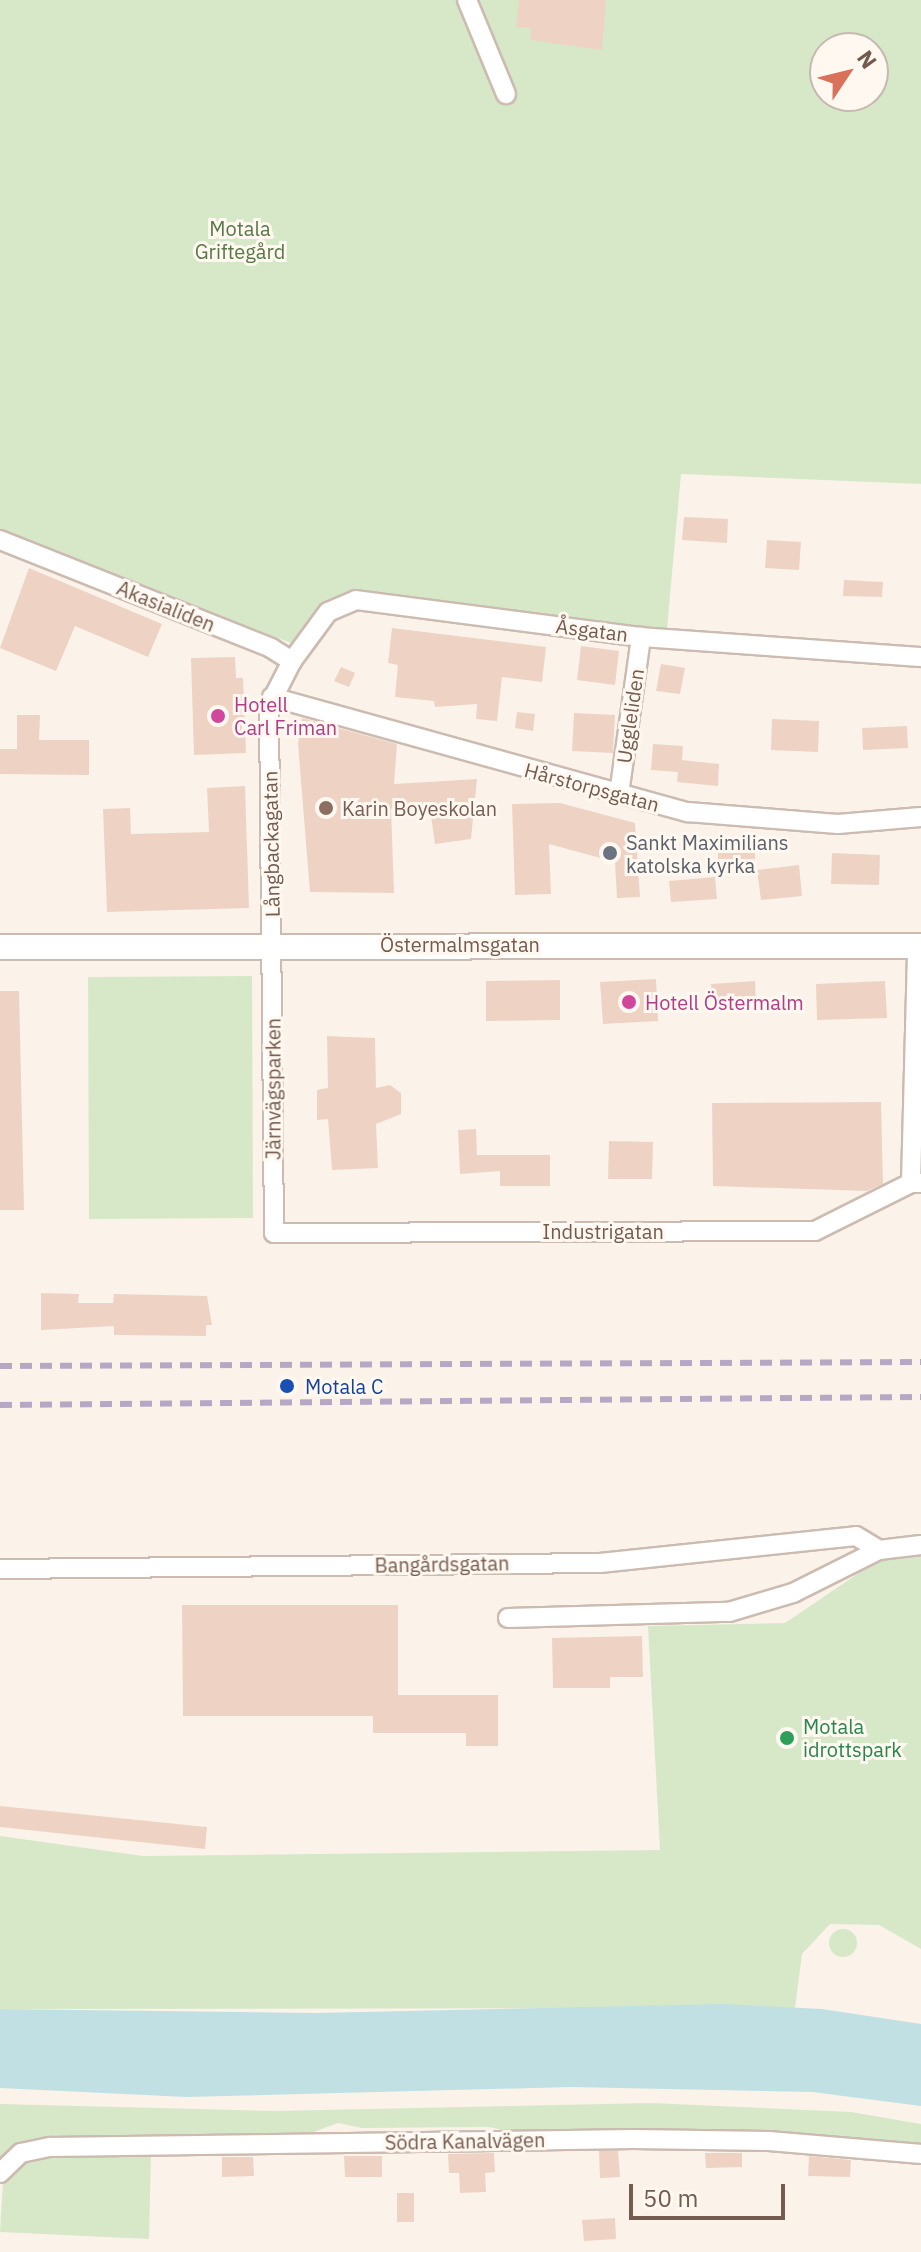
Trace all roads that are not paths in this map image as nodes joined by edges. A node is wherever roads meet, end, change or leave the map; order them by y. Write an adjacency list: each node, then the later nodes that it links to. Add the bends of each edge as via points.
1 (467, 0): 2 (street)
2 (506, 94)
3 (1, 542): 6 (street, Akasialiden, via 271,648)
4 (641, 637): 5 (street, Åsgatan); 6 (street, Åsgatan, via 356,600 328,612); 8 (street, Uggleliden)
5 (921, 657)
6 (292, 661): 7 (street)
7 (272, 697): 8 (street, Hårstorpsgatan); 10 (street, Långbackagatan)
8 (619, 794): 9 (street, Hårstorpsgatan, via 732,819 838,824)
9 (921, 817)
10 (273, 944): 11 (street, Östermalmsgatan); 12 (street, Östermalmsgatan); 14 (street, Järnvägsparken)
11 (919, 946): 13 (street)
12 (0, 947)
13 (916, 1183): 14 (street, Industrigatan, via 815,1231)
14 (274, 1233)
15 (921, 1545): 16 (street, Bangårdsgatan)
16 (879, 1550): 17 (street, Bangårdsgatan, via 856,1536 600,1563); 18 (street, Bangårdsgatan, via 793,1593 729,1612)
17 (0, 1569)
18 (508, 1618)
19 (921, 2154): 20 (street, Södra Kanalvägen, via 769,2141 634,2139 50,2147)
20 (6, 2166)

